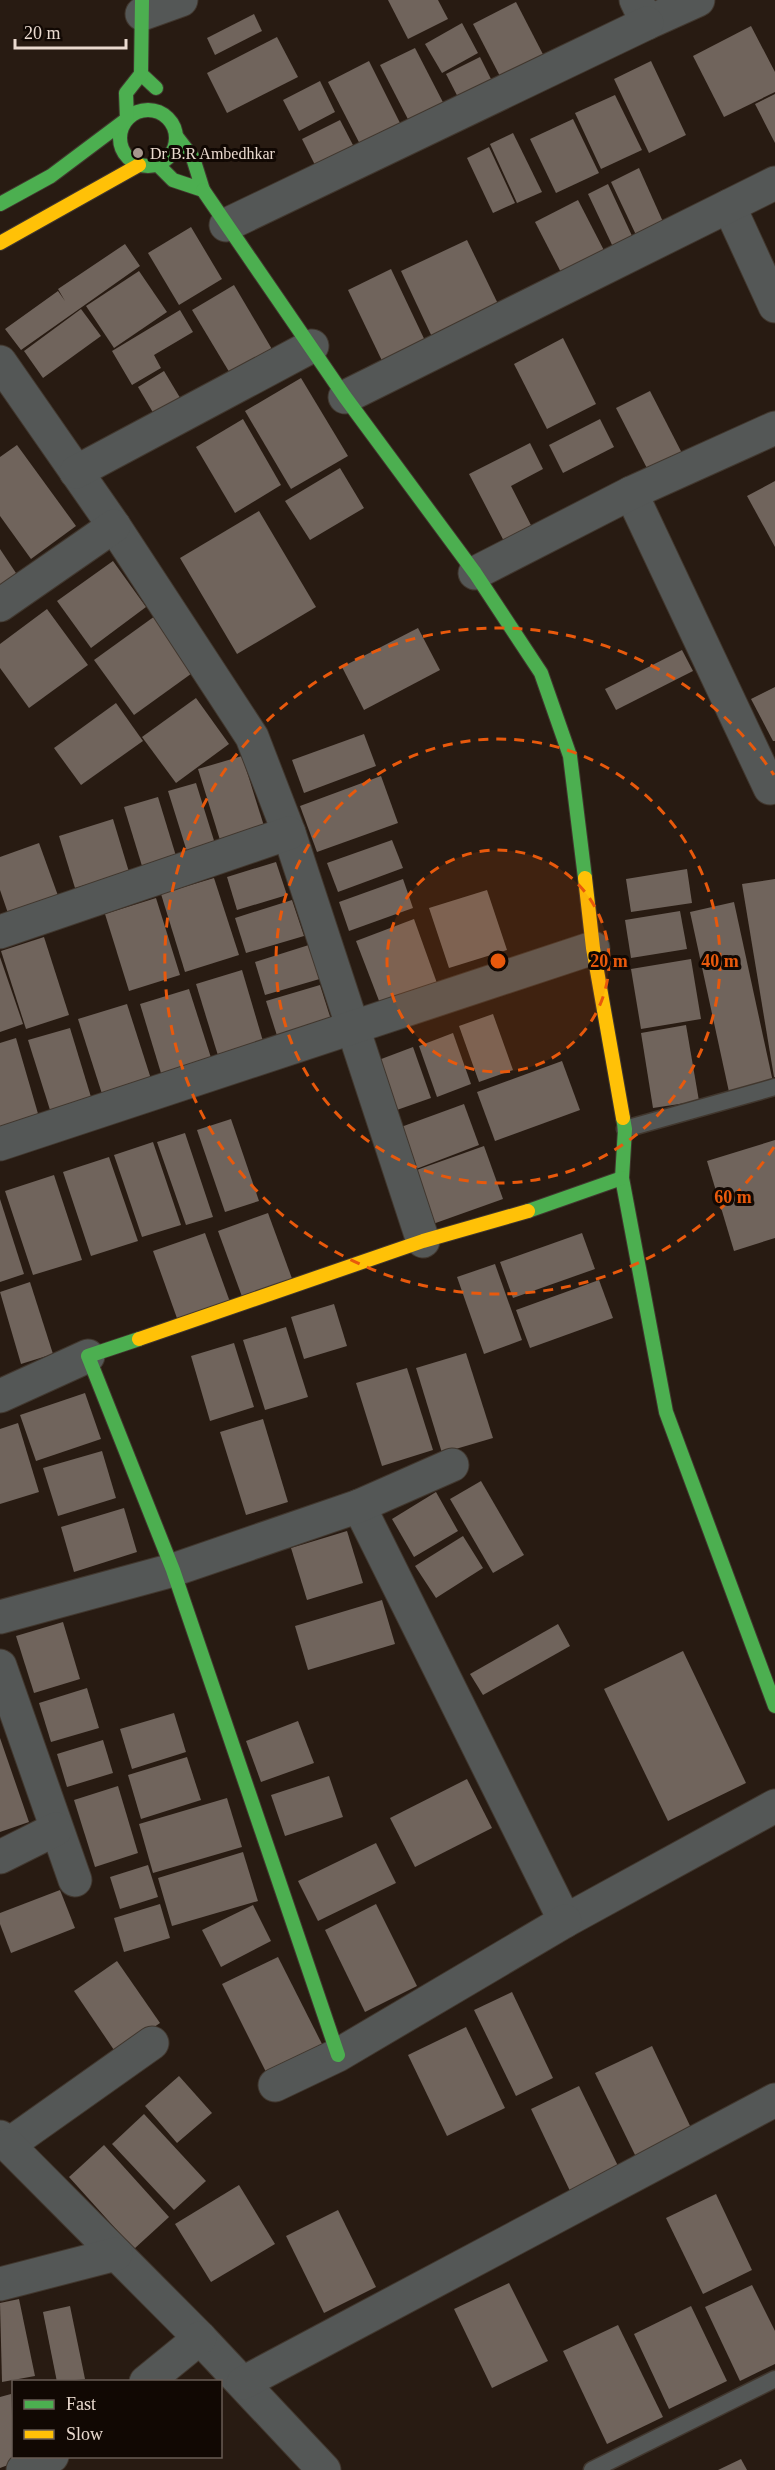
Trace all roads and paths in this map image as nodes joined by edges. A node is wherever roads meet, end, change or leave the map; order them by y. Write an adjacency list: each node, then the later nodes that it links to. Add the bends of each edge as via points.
1 (181, 0): 3 (street)
2 (698, 0): 4 (street)
3 (142, 7): 5 (street)
4 (642, 12): 15 (street)
5 (141, 74): 6 (street, via 158,89); 7 (street, via 126,93)
6 (162, 113): 7 (street, via 143,110); 8 (street)
7 (127, 118): 10 (street, via 121,128 120,145); 13 (street, via 51,176)
8 (176, 136): 9 (street, via 171,153); 12 (street, via 193,158)
9 (157, 164): 10 (street); 12 (street, via 173,180)
10 (139, 165): 16 (street)
11 (775, 183): 14 (street)
12 (203, 190): 15 (street)
13 (0, 204)
14 (729, 206): 17 (street); 20 (street)
15 (226, 225): 18 (street)
16 (0, 243)
17 (775, 306)
18 (312, 346): 20 (street); 22 (street)
19 (0, 362): 22 (street)
20 (345, 397): 25 (street)
21 (775, 428): 23 (street)
22 (76, 472): 24 (street)
23 (631, 493): 25 (street); 27 (street)
24 (114, 526): 26 (street); 28 (street, via 252,737)
25 (475, 573): 30 (street, via 542,674 570,756)
26 (0, 605)
27 (770, 788)
28 (289, 833): 29 (street); 31 (street)
29 (0, 932)
30 (593, 948): 31 (street); 33 (street)
31 (354, 1029): 34 (street); 36 (street)
32 (775, 1087): 33 (lane)
33 (625, 1129): 35 (street)
34 (0, 1144)
35 (622, 1178): 36 (street); 44 (street, via 666,1412)
36 (423, 1241): 37 (street)
37 (88, 1356): 38 (street); 41 (street)
38 (0, 1396)
39 (452, 1465): 40 (street)
40 (359, 1506): 41 (street); 49 (street)
41 (173, 1570): 42 (street); 51 (street)
42 (0, 1617)
43 (0, 1665): 46 (street)
44 (775, 1706)
45 (775, 1806): 49 (street)
46 (56, 1829): 47 (street); 48 (street)
47 (0, 1857)
48 (75, 1880)
49 (566, 1921): 51 (street)
50 (152, 2043): 54 (street)
51 (338, 2055): 52 (street)
52 (275, 2085)
53 (775, 2100): 60 (street)
54 (4, 2141): 55 (street)
55 (117, 2254): 56 (street); 57 (street)
56 (0, 2284)
57 (200, 2338): 59 (street); 60 (street)
58 (775, 2379): 64 (lane)
59 (148, 2380)
60 (243, 2383): 63 (street)
61 (50, 2458): 62 (street)
62 (23, 2470)
63 (324, 2470)
64 (592, 2470)

